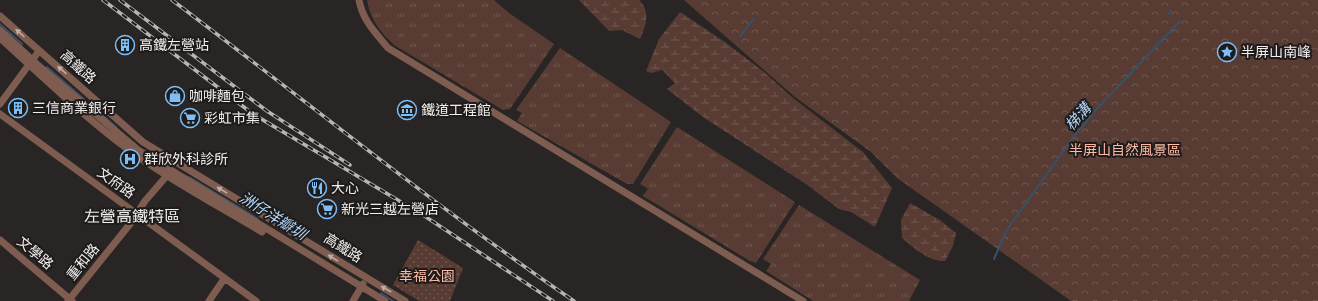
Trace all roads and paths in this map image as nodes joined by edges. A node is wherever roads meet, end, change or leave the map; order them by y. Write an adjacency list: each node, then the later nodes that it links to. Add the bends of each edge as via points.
1 (359, 0): 23 (street, via 368,24 388,48)
2 (0, 16): 5 (street, 高鐵路, one-way to 2)
3 (0, 30): 6 (street, 高鐵路)
4 (0, 38): 6 (street, 高鐵路)
5 (39, 51): 6 (street); 9 (street, 高鐵路, one-way to 5, via 129,131)
6 (31, 62): 7 (street); 10 (street, 高鐵路, via 123,139)
7 (0, 104)
8 (0, 114): 11 (street, 文府路)
9 (178, 163): 10 (street, 重和路); 13 (street, 高鐵路, one-way to 9)
10 (169, 173): 11 (street, 重和路); 15 (street, 高鐵路)
11 (137, 214): 14 (street, 文府路); 16 (street, 重和路)
12 (0, 240): 16 (street, 文學路)
13 (366, 278): 15 (street); 22 (street, 高鐵路, one-way to 13)
14 (224, 279): 17 (street); 18 (street, 文府路)
15 (360, 289): 19 (street); 20 (street, 高鐵路); 21 (street, 高鐵路)
16 (70, 300)
17 (209, 301)
18 (256, 301)
19 (353, 301)
20 (376, 301)
21 (385, 301)
22 (405, 301)
23 (803, 301)

